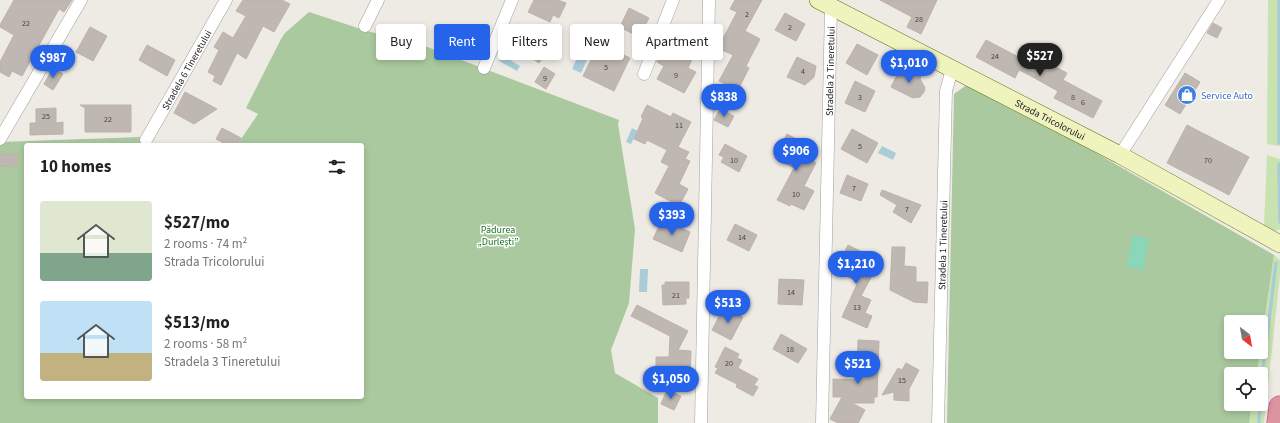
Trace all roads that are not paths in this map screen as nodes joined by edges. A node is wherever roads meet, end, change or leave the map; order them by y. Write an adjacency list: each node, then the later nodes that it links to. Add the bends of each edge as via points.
1 (81, 0): 13 (street)
2 (226, 0): 14 (street, Stradela 6 Tineretului)
3 (378, 0): 9 (street)
4 (512, 0): 10 (street)
5 (674, 0): 12 (street)
6 (709, 0): 18 (street)
7 (1219, 0): 15 (street)
8 (824, 3): 11 (street, Strada Tricolorului); 19 (street, Stradela 2 Tineretului)
9 (365, 26)
10 (484, 68)
11 (952, 69): 15 (street, Strada Tricolorului); 20 (street, Stradela 1 Tineretului, via 946,90)
12 (644, 74)
13 (0, 139)
14 (146, 140)
15 (1120, 155): 16 (street, Strada Tricolorului)
16 (1280, 244)
17 (1280, 407): 21 (highway)
18 (701, 423)
19 (822, 423)
20 (938, 423)
21 (1278, 423)

